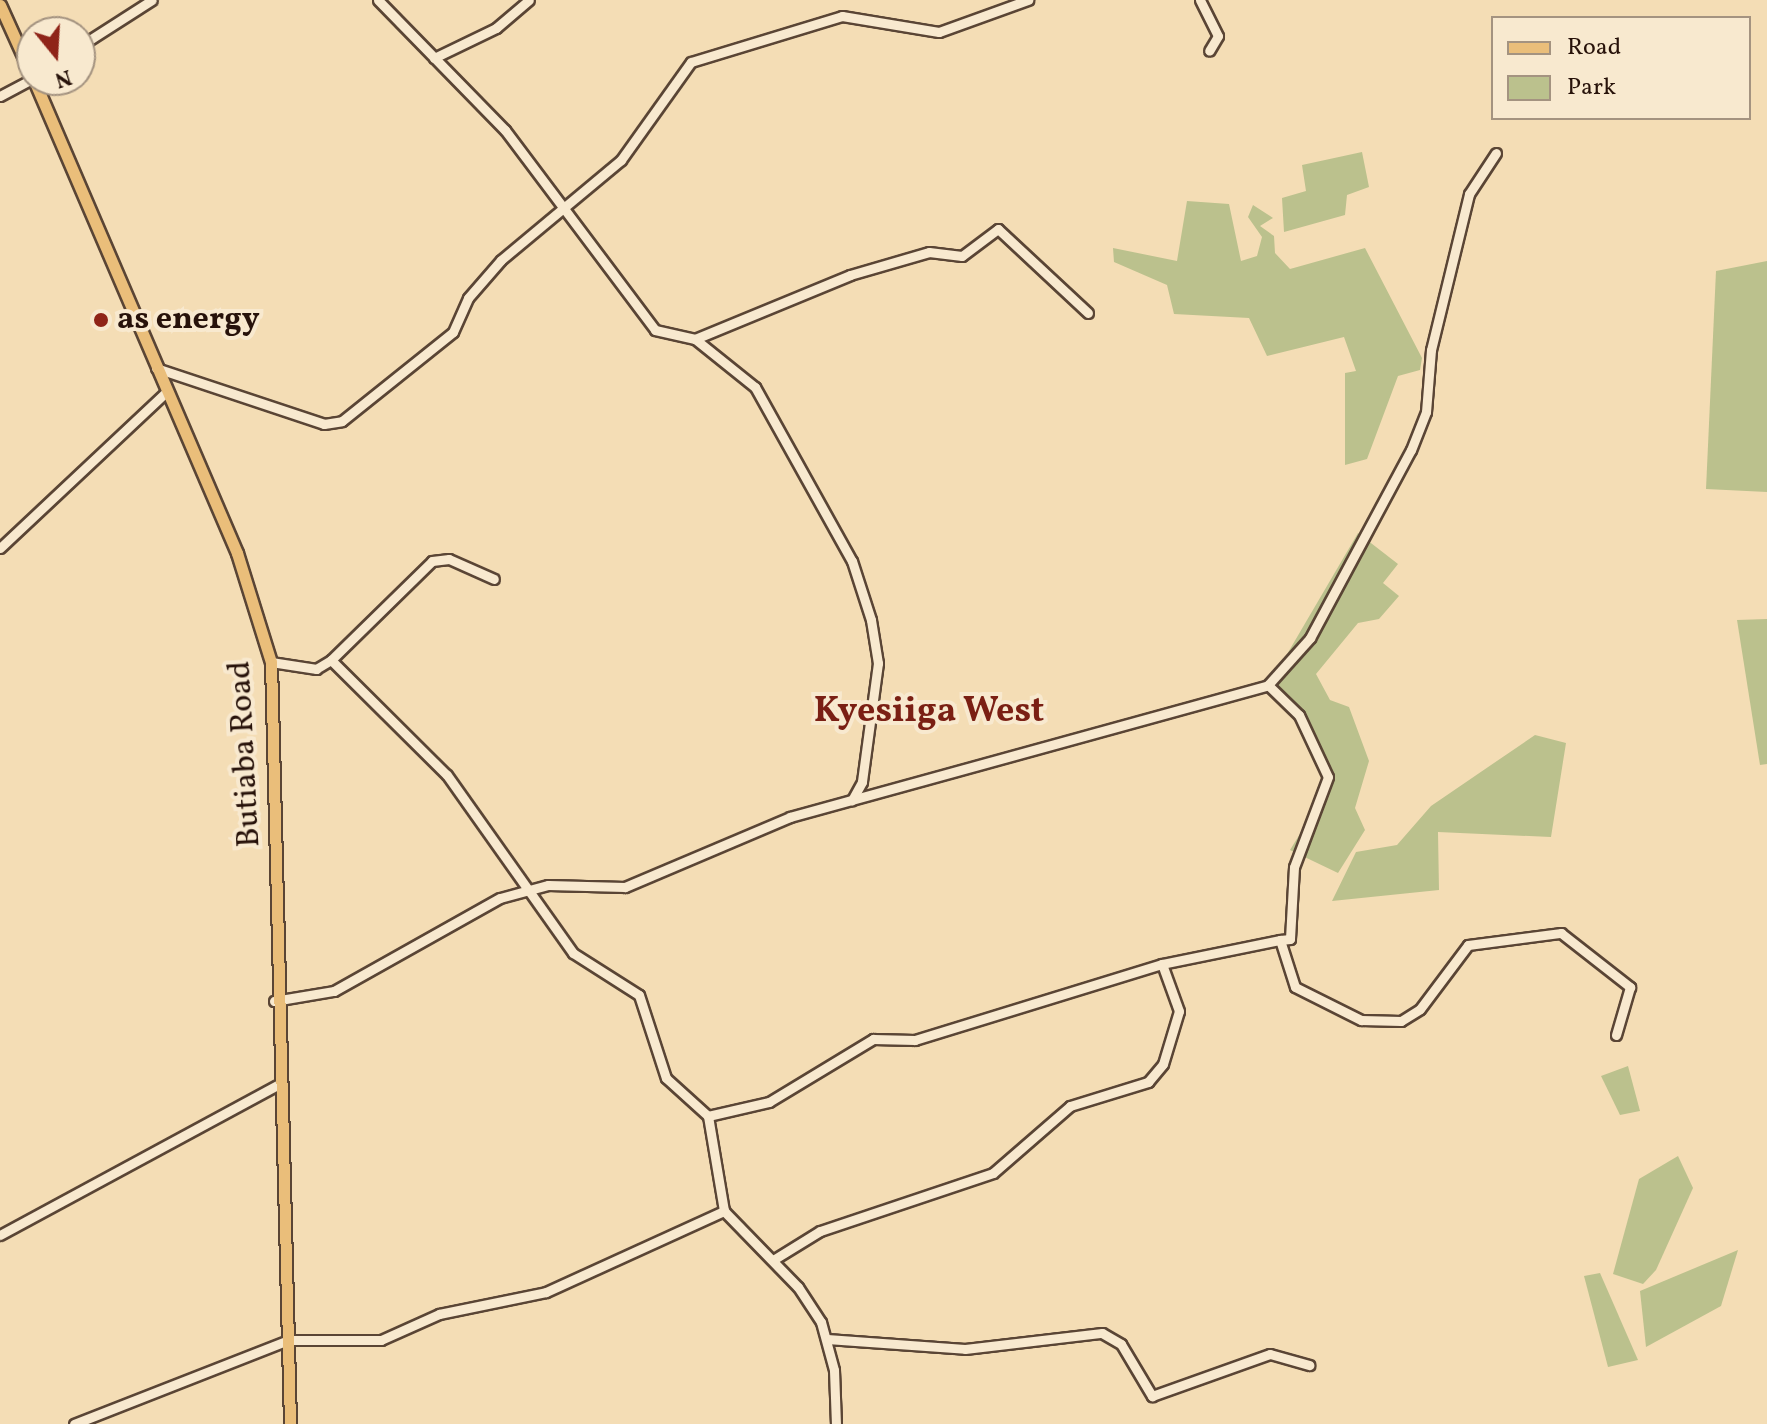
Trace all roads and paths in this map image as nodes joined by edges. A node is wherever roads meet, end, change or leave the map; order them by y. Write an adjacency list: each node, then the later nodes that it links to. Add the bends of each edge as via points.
1 (152, 0): 7 (street)
2 (378, 0): 10 (street, via 404,19)
3 (529, 0): 10 (street, via 496,28)
4 (1028, 0): 13 (street, via 939,32 842,16 691,62 621,160)
5 (1200, 0): 9 (street, via 1218,36)
6 (0, 5): 8 (main road, Butiaba Road)
7 (96, 36)
8 (16, 40)
9 (1209, 51)
10 (434, 58): 13 (street)
11 (41, 96): 16 (main road, Butiaba Road)
12 (1496, 153): 22 (street, via 1469,194 1411,450 1310,638)
13 (565, 202): 15 (street, via 655,330); 16 (street, via 474,289 453,332 342,421 324,424)
14 (1088, 313): 15 (street, via 998,229 962,256 929,252 850,275)
15 (695, 339): 23 (street, via 755,387 860,580 878,663 862,782)
16 (156, 368): 17 (main road, Butiaba Road)
17 (167, 391): 18 (street); 21 (main road, Butiaba Road, via 237,553)
18 (0, 548)
19 (494, 579): 20 (street, via 449,559 432,561)
20 (331, 660): 21 (street, via 316,669); 24 (street, via 447,775)
21 (271, 662): 27 (main road, Butiaba Road)
22 (1268, 685): 23 (street); 25 (street, via 1305,724 1328,777 1294,867 1290,939)
23 (852, 800): 24 (street, via 735,835 625,887)
24 (527, 890): 27 (street, via 491,903 334,991); 30 (street, via 585,965 639,995 666,1078)
25 (1280, 940): 26 (street); 28 (street, via 1285,972 1301,992 1361,1020 1386,1024 1412,1017 1468,945 1564,934 1630,987)
26 (1162, 964): 30 (street, via 958,1029 915,1040 873,1039 769,1102); 33 (street, via 1179,1011 1163,1064 1148,1082 1070,1106 993,1173 809,1236)
27 (274, 1001): 29 (main road, Butiaba Road)
28 (1616, 1035)
29 (276, 1086): 32 (street); 35 (main road, Butiaba Road)
30 (708, 1116): 31 (street)
31 (724, 1211): 33 (street); 35 (street, via 546,1292 439,1314 381,1340)
32 (0, 1235)
33 (773, 1260): 34 (street, via 812,1306)
34 (827, 1339): 36 (street, via 965,1349 1102,1333 1121,1344 1152,1396 1270,1354); 39 (street)
35 (288, 1340): 37 (street); 38 (main road, Butiaba Road)
36 (1309, 1365)
37 (74, 1424)
38 (290, 1424)
39 (836, 1424)

